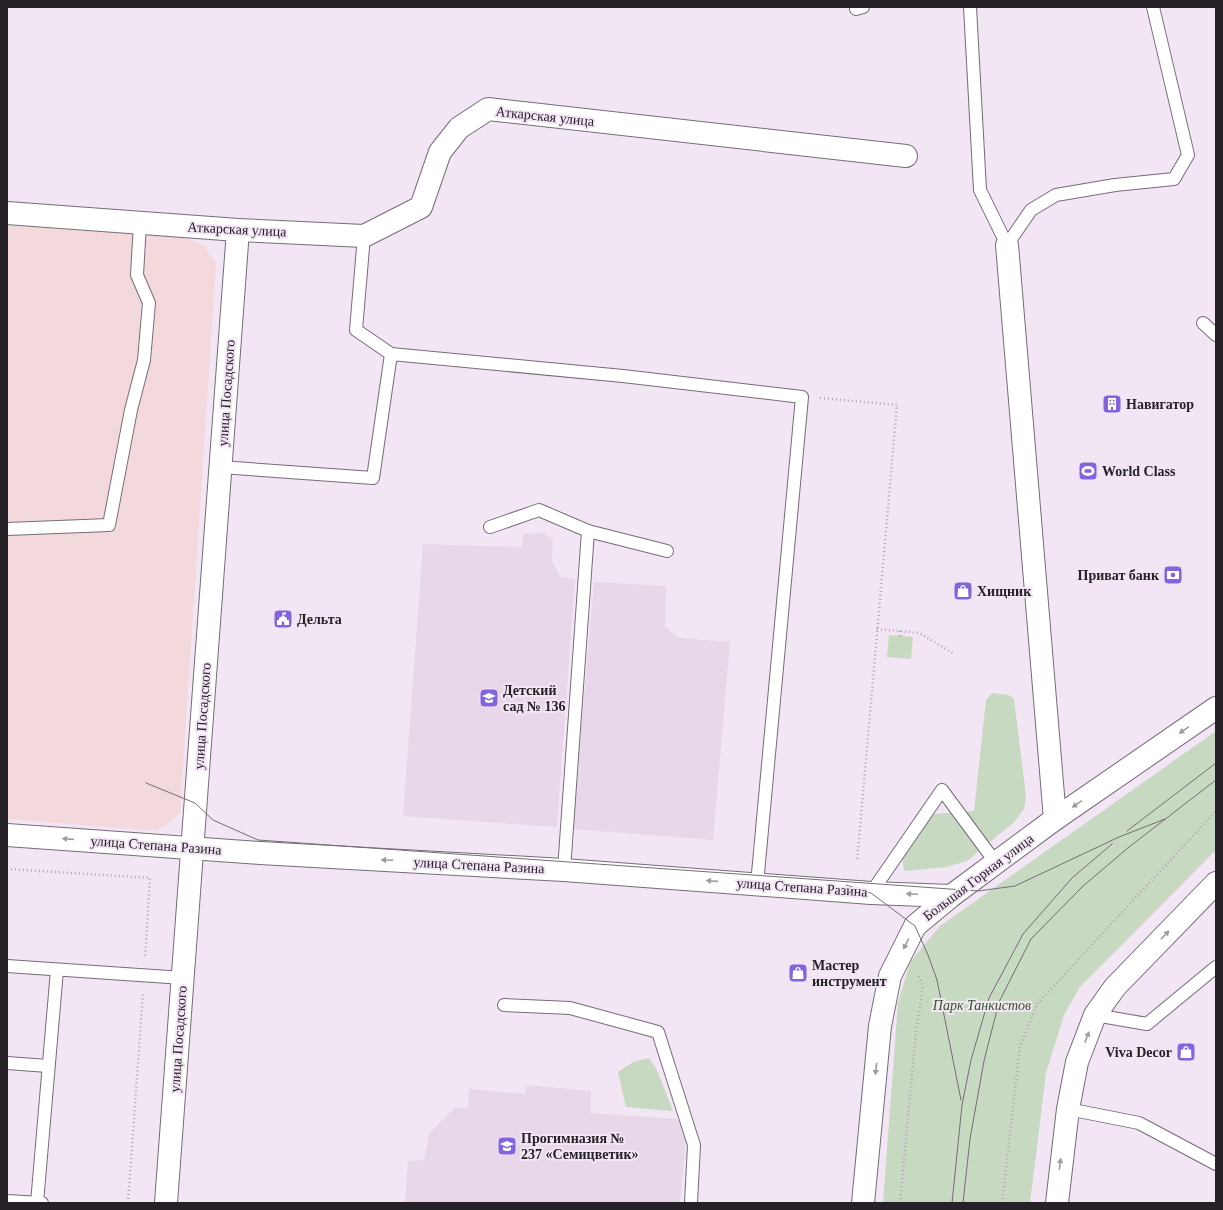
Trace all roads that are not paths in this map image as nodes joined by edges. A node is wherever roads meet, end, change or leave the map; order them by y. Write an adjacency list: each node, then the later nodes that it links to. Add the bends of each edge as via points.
1 (970, 7): 8 (lane, via 980,190)
2 (1153, 7): 8 (lane, via 1188,155 1174,179 1056,195 1031,210)
3 (906, 156): 7 (street, Аткарская улица, via 488,109 459,128 440,152 421,207)
4 (7, 213): 5 (street, Аткарская улица)
5 (140, 223): 6 (street, Аткарская улица); 14 (lane, via 137,275 149,303 144,360 131,410 109,525)
6 (238, 230): 7 (street, Аткарская улица); 12 (street, улица Посадского)
7 (364, 236): 11 (lane, via 356,330)
8 (1007, 245): 18 (street)
9 (1203, 323): 10 (lane)
10 (1216, 335)
11 (391, 354): 12 (lane, via 373,478); 24 (lane, via 623,376 802,397)
12 (220, 467): 20 (street, улица Посадского)
13 (490, 527): 15 (lane, via 539,510)
14 (7, 529)
15 (588, 531): 16 (lane); 22 (lane)
16 (667, 551)
17 (1216, 708): 18 (street, Большая Горная улица, one-way to 18)
18 (1056, 819): 21 (street, Большая Горная улица)
19 (7, 834): 20 (street, улица Степана Разина, one-way to 19)
20 (192, 847): 22 (street, улица Степана Разина, one-way to 20); 30 (street, улица Посадского)
21 (996, 863): 25 (lane, via 942,790); 26 (street, Большая Горная улица)
22 (564, 870): 24 (street, улица Степана Разина, one-way to 22)
23 (1216, 883): 32 (street, one-way to 23, via 1115,987)
24 (757, 884): 25 (street, улица Степана Разина)
25 (871, 893): 26 (street, улица Степана Разина, one-way to 25)
26 (951, 896): 42 (street, Большая Горная улица, one-way to 42, via 915,926 890,976 880,1026)
27 (7, 966): 29 (lane)
28 (1216, 967): 32 (lane, via 1147,1024)
29 (57, 970): 30 (lane); 34 (lane)
30 (183, 978): 40 (street, улица Посадского)
31 (504, 1005): 41 (lane, via 570,1008 658,1032 694,1145)
32 (1095, 1015): 35 (street, one-way to 32, via 1077,1062)
33 (7, 1063): 34 (lane)
34 (48, 1066): 38 (lane)
35 (1068, 1109): 36 (lane, via 1139,1123); 43 (street, one-way to 35)
36 (1216, 1164)
37 (7, 1201): 38 (lane)
38 (37, 1203): 39 (lane)
39 (42, 1203)
40 (166, 1203)
41 (691, 1203)
42 (863, 1203)
43 (1057, 1203)

